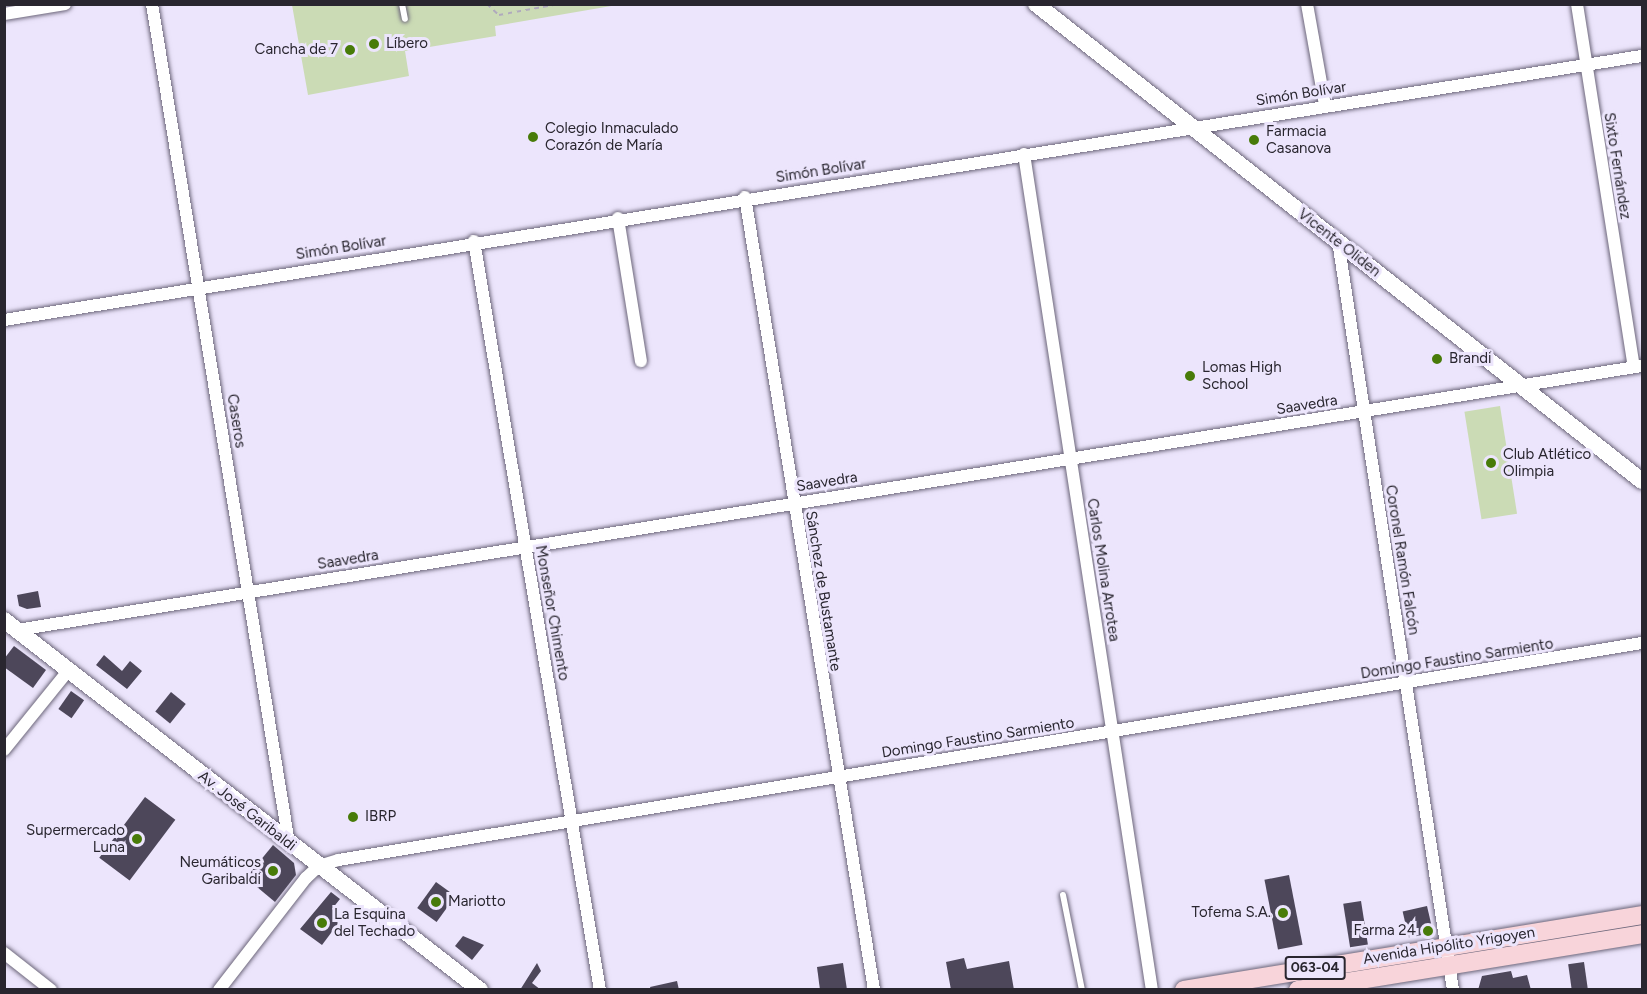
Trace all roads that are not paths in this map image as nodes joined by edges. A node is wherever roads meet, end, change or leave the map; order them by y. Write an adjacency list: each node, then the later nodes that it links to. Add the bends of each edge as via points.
1 (64, 4): 7 (street)
2 (152, 4): 18 (street, Caseros)
3 (402, 4): 8 (lane)
4 (1036, 4): 12 (street, Vicente Oliden)
5 (1307, 4): 11 (street)
6 (1576, 4): 10 (street, Sixto Fernández)
7 (4, 14)
8 (405, 19)
9 (1642, 56): 10 (street, Simón Bolívar)
10 (1586, 65): 11 (street, Simón Bolívar); 21 (street, Sixto Fernández)
11 (1325, 105): 12 (street, Simón Bolívar)
12 (1190, 127): 13 (street, Simón Bolívar); 17 (street, Vicente Oliden)
13 (1024, 154): 14 (street, Simón Bolívar); 24 (street, Carlos Molina Arrotea)
14 (745, 197): 15 (street, Simón Bolívar); 26 (street, Sánchez de Bustamante)
15 (618, 218): 16 (street, Simón Bolívar); 20 (street)
16 (474, 241): 18 (street, Simón Bolívar); 27 (street, Monseñor Chimento)
17 (1338, 241): 22 (street, Vicente Oliden); 23 (street, Coronel Ramón Falcón)
18 (199, 287): 19 (street, Simón Bolívar); 28 (street, Caseros)
19 (4, 320)
20 (641, 361)
21 (1638, 367): 22 (street, Saavedra)
22 (1520, 385): 23 (street, Saavedra); 25 (street, Vicente Oliden)
23 (1363, 411): 24 (street, Saavedra); 32 (street, Coronel Ramón Falcón)
24 (1070, 459): 26 (street, Saavedra); 33 (street, Carlos Molina Arrotea)
25 (1642, 481)
26 (793, 502): 27 (street, Saavedra); 35 (street, Sánchez de Bustamante)
27 (525, 548): 28 (street, Saavedra); 36 (street, Monseñor Chimento)
28 (249, 590): 29 (street, Saavedra); 37 (street, Caseros)
29 (11, 625): 31 (street, Av. José Garibaldi)
30 (1642, 644): 32 (street, Domingo Faustino Sarmiento)
31 (68, 671): 34 (street); 37 (street, Av. José Garibaldi)
32 (1406, 683): 33 (street, Domingo Faustino Sarmiento); 42 (street, Coronel Ramón Falcón)
33 (1113, 731): 35 (street, Domingo Faustino Sarmiento); 51 (street, Carlos Molina Arrotea)
34 (4, 750)
35 (838, 776): 36 (street, Domingo Faustino Sarmiento); 49 (street, Sánchez de Bustamante)
36 (572, 819): 38 (street, Domingo Faustino Sarmiento); 48 (street, Monseñor Chimento)
37 (289, 843): 38 (street, Av. José Garibaldi)
38 (318, 866): 46 (street); 47 (street, Av. José Garibaldi)
39 (1063, 895): 50 (lane)
40 (1642, 915): 42 (main road, Avenida Hipólito Yrigoyen / 063-04)
41 (1642, 934): 44 (main road, Avenida Hipólito Yrigoyen / 063-04)
42 (1446, 946): 44 (street, Coronel Ramón Falcón); 52 (main road, Avenida Hipólito Yrigoyen / 063-04)
43 (4, 953): 45 (street)
44 (1448, 966): 53 (main road, Avenida Hipólito Yrigoyen / 063-04); 54 (street, Coronel Ramón Falcón)
45 (51, 990)
46 (219, 990)
47 (480, 990)
48 (600, 990)
49 (874, 990)
50 (1082, 990)
51 (1152, 990)
52 (1184, 990)
53 (1298, 990)
54 (1453, 990)

